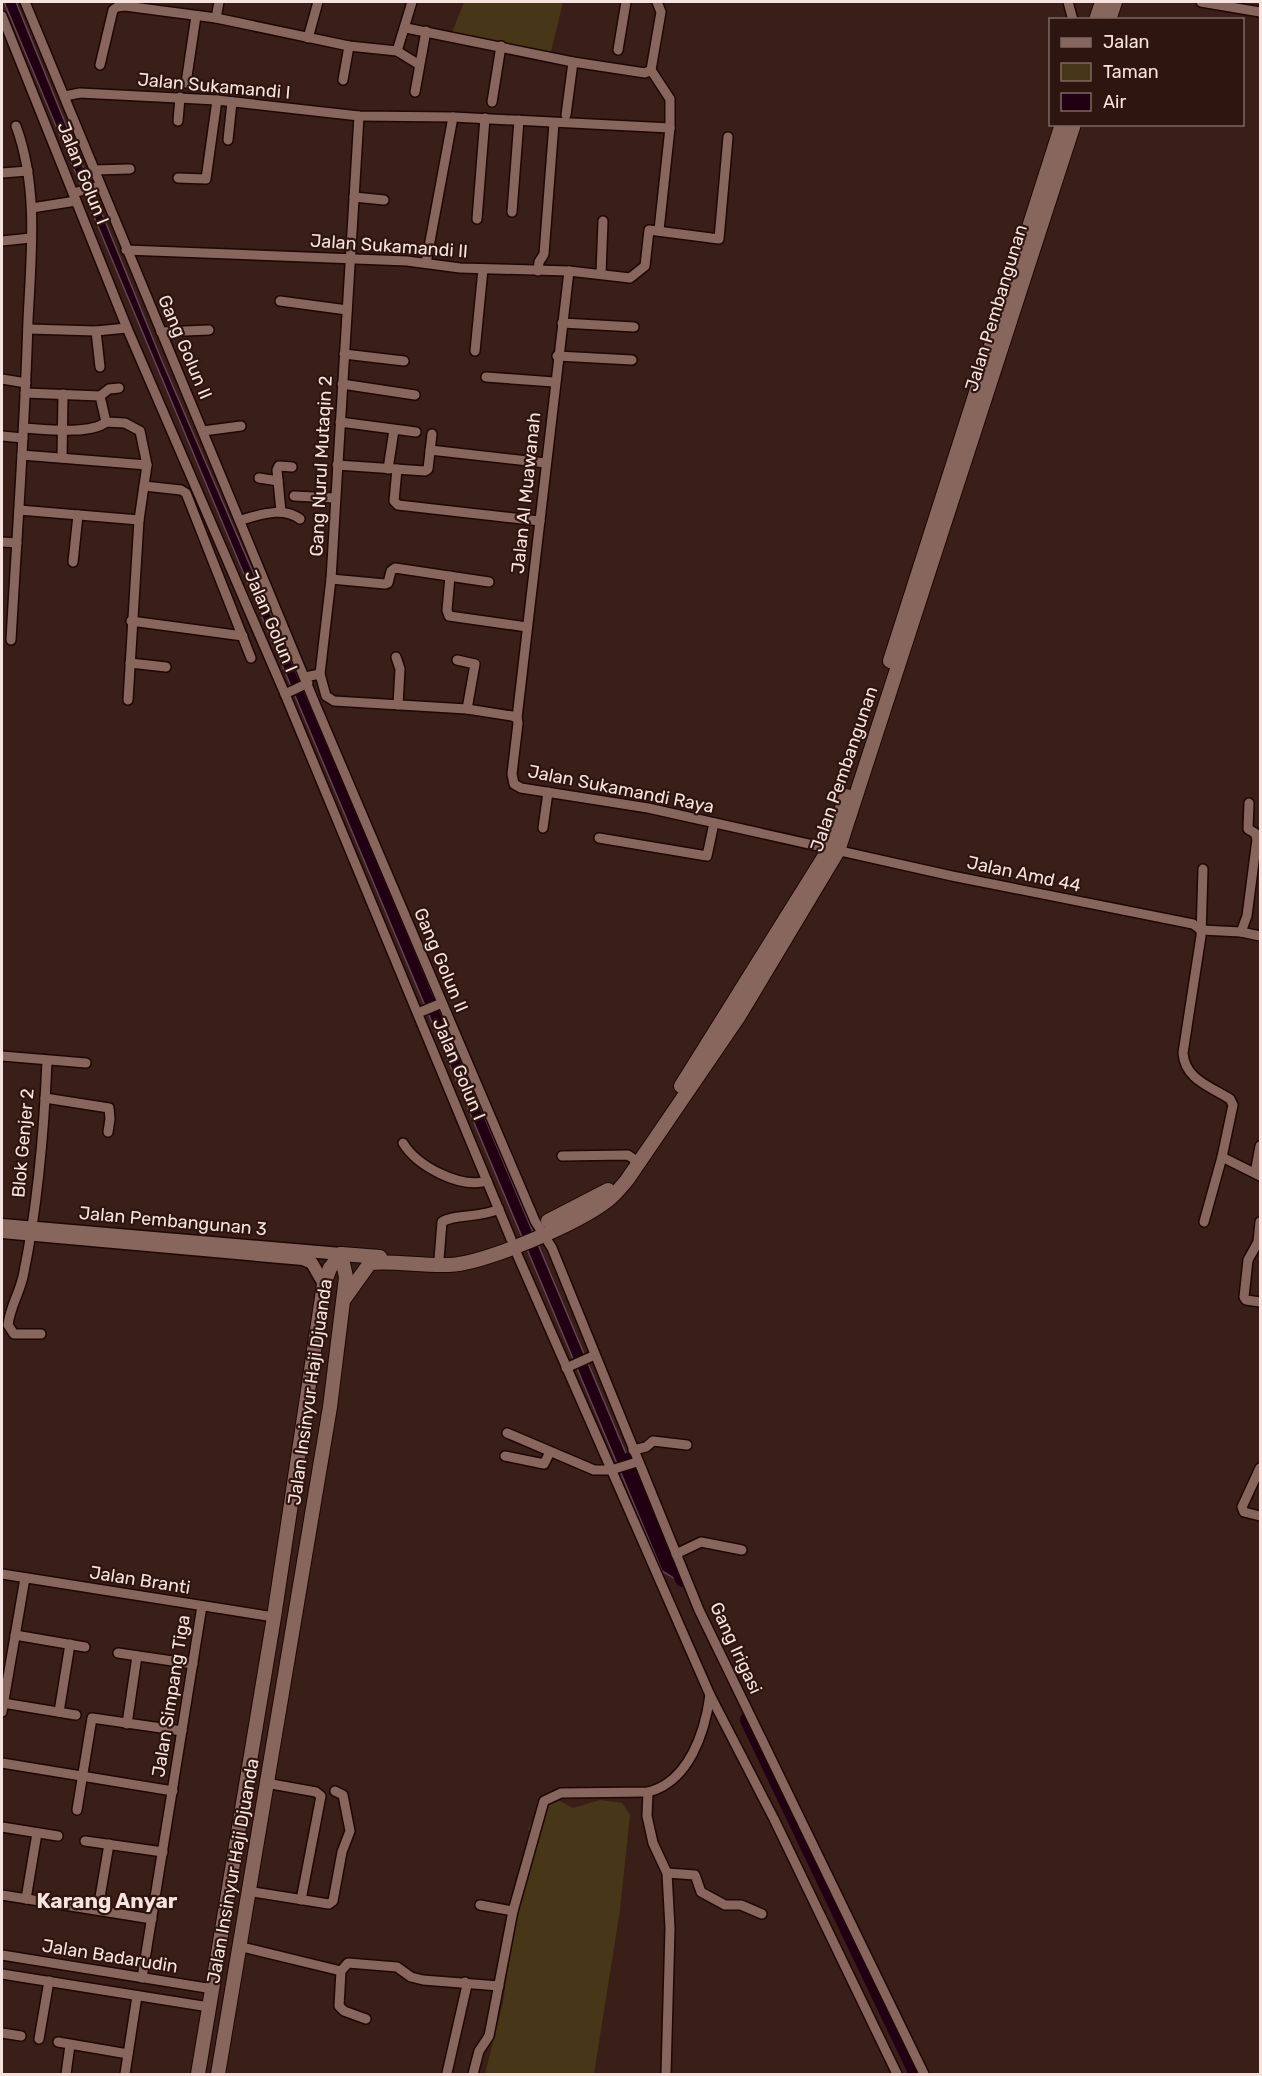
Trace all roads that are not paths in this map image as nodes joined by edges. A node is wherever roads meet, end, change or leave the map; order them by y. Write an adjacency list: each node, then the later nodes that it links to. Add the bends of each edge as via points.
1 (25, 2): 32 (street, Gang Golun II)
2 (219, 2): 14 (street)
3 (318, 2): 20 (street)
4 (412, 2): 18 (street)
5 (626, 2): 23 (street)
6 (657, 2): 28 (street, via 661,12)
7 (1068, 2): 15 (street)
8 (1102, 2): 16 (main road)
9 (1115, 2): 17 (main road)
10 (1201, 2): 11 (street)
11 (1260, 12)
12 (2, 16): 56 (street, Jalan Golun I)
13 (196, 16): 14 (street); 27 (street, via 117,6 112,10); 30 (street)
14 (216, 18): 20 (street)
15 (1072, 18)
16 (1097, 18)
17 (1110, 18)
18 (406, 28): 19 (street); 24 (street)
19 (426, 32): 22 (street); 26 (street)
20 (308, 38): 21 (street)
21 (349, 46): 24 (street); 29 (street)
22 (501, 46): 25 (street); 36 (street)
23 (618, 50)
24 (397, 51): 26 (street)
25 (573, 62): 28 (street, via 645,73); 37 (street)
26 (418, 64): 31 (street)
27 (100, 65)
28 (651, 70): 47 (street, via 670,99)
29 (343, 80)
30 (186, 83)
31 (415, 92)
32 (65, 96): 33 (street, Jalan Sukamandi I, via 80,93); 51 (street, Gang Golun II)
33 (180, 98): 34 (street, Jalan Sukamandi I); 42 (street)
34 (217, 100): 35 (street, Jalan Sukamandi I); 54 (street, via 206,179)
35 (232, 102): 38 (street, Jalan Sukamandi I); 49 (street)
36 (492, 102)
37 (566, 115)
38 (360, 116): 39 (street, Jalan Sukamandi I); 57 (street, Gang Nurul Mutaqin 2)
39 (453, 117): 40 (street, Jalan Sukamandi I); 68 (street)
40 (485, 118): 41 (street, Jalan Sukamandi I); 61 (street)
41 (519, 120): 43 (street, Jalan Sukamandi I); 60 (street)
42 (178, 121)
43 (554, 123): 47 (street, Jalan Sukamandi I); 70 (street, via 544,254)
44 (16, 126): 52 (street)
45 (1061, 126): 158 (main road, Jalan Pembangunan)
46 (1073, 126): 158 (main road, Jalan Pembangunan)
47 (670, 128): 63 (street)
48 (728, 137): 63 (street, via 719,239)
49 (228, 140)
50 (130, 169): 51 (street)
51 (94, 170): 55 (street, Gang Golun II)
52 (28, 171): 53 (street); 59 (street)
53 (2, 173)
54 (178, 178)
55 (98, 186): 56 (street); 66 (street, Gang Golun II)
56 (77, 195): 59 (street); 77 (street, Jalan Golun I)
57 (354, 197): 58 (street); 67 (street, Gang Nurul Mutaqin 2)
58 (384, 200)
59 (32, 208): 64 (street)
60 (512, 212)
61 (477, 219)
62 (603, 221): 72 (street)
63 (659, 230): 72 (street, Jalan Sukamandi II, via 649,231 645,266 630,278)
64 (31, 238): 65 (street); 78 (street)
65 (2, 241)
66 (126, 250): 67 (street, Jalan Sukamandi II); 81 (street, Gang Golun II)
67 (350, 258): 68 (street, Jalan Sukamandi II); 74 (street, Gang Nurul Mutaqin 2)
68 (426, 263): 69 (street, Jalan Sukamandi II)
69 (483, 269): 70 (street, Jalan Sukamandi II); 82 (street)
70 (538, 271): 71 (street, Jalan Sukamandi II)
71 (569, 271): 72 (street, Jalan Sukamandi II); 75 (street, Jalan Al Muawanah)
72 (601, 274)
73 (280, 301): 74 (street)
74 (347, 310): 83 (street, Gang Nurul Mutaqin 2)
75 (562, 323): 76 (street); 84 (street, Jalan Al Muawanah)
76 (634, 327)
77 (127, 328): 80 (street); 145 (street, Jalan Golun I)
78 (28, 329): 80 (street); 92 (street)
79 (208, 330): 81 (street)
80 (96, 331): 87 (street)
81 (161, 332): 103 (street, Gang Golun II)
82 (475, 351)
83 (344, 354): 86 (street); 91 (street, Gang Nurul Mutaqin 2)
84 (557, 356): 85 (street); 90 (street, Jalan Al Muawanah)
85 (632, 360)
86 (404, 361)
87 (100, 367)
88 (486, 377): 90 (street)
89 (2, 379): 92 (street)
90 (554, 382): 111 (street, Jalan Al Muawanah)
91 (342, 384): 95 (street); 98 (street, Gang Nurul Mutaqin 2)
92 (26, 388): 94 (street); 100 (street)
93 (119, 388): 96 (street)
94 (63, 394): 96 (street); 101 (street)
95 (415, 395)
96 (100, 396): 97 (street)
97 (106, 422): 101 (street, via 100,427); 112 (street, via 125,423 140,430)
98 (340, 422): 102 (street); 113 (street, Gang Nurul Mutaqin 2)
99 (241, 426): 103 (street)
100 (24, 428): 101 (street); 107 (street)
101 (62, 430): 110 (street)
102 (393, 430): 104 (street); 115 (street)
103 (203, 431): 126 (street, Gang Golun II)
104 (416, 432)
105 (432, 434): 108 (street)
106 (2, 436): 107 (street)
107 (23, 438): 109 (street)
108 (430, 450): 111 (street); 115 (street, via 427,470)
109 (22, 455): 110 (street); 121 (street)
110 (62, 458): 112 (street)
111 (546, 463): 127 (street, Jalan Al Muawanah)
112 (147, 465): 118 (street)
113 (337, 465): 115 (street); 120 (street, Gang Nurul Mutaqin 2)
114 (292, 467): 117 (street, via 279,466)
115 (392, 469): 127 (street, via 394,501 398,505)
116 (259, 478): 117 (street)
117 (278, 480): 122 (street)
118 (144, 486): 125 (street); 136 (street, via 186,493)
119 (294, 496): 120 (street)
120 (334, 498): 132 (street, Gang Nurul Mutaqin 2)
121 (19, 510): 123 (street); 129 (street)
122 (281, 512): 124 (street); 126 (street)
123 (78, 515): 125 (street); 130 (street)
124 (300, 519)
125 (139, 520): 134 (street)
126 (241, 520): 144 (street, Gang Golun II)
127 (540, 521): 135 (street, Jalan Al Muawanah)
128 (2, 542): 129 (street)
129 (17, 543): 137 (street)
130 (73, 562)
131 (450, 576): 132 (street, via 395,568 385,584); 133 (street); 135 (street, via 449,616)
132 (331, 579): 143 (street, Gang Nurul Mutaqin 2)
133 (489, 582)
134 (131, 621): 136 (street); 141 (street)
135 (527, 627): 151 (street, Jalan Al Muawanah)
136 (243, 636): 139 (street)
137 (11, 640)
138 (396, 657): 148 (street, via 400,669)
139 (251, 658)
140 (457, 660): 150 (street, via 475,664)
141 (130, 663): 142 (street); 147 (street)
142 (166, 667)
143 (320, 674): 144 (street); 146 (street)
144 (305, 682): 145 (street); 149 (street, Gang Golun II)
145 (286, 693): 164 (street, Jalan Golun I)
146 (326, 696): 148 (street, via 334,701); 149 (street)
147 (128, 700)
148 (398, 705): 150 (street)
149 (316, 706): 163 (street, Gang Golun II)
150 (467, 709): 151 (street)
151 (517, 718): 152 (street, Jalan Sukamandi Raya, via 514,784)
152 (548, 792): 154 (street, Jalan Sukamandi Raya); 155 (street)
153 (1250, 803): 156 (street, via 1248,829)
154 (714, 823): 157 (street, via 707,856); 158 (street, Jalan Sukamandi Raya)
155 (543, 828)
156 (1258, 832): 161 (street, via 1247,916)
157 (598, 838)
158 (833, 850): 160 (street, Jalan Amd 44, via 1193,924); 174 (main road, Jalan Pembangunan); 181 (main road, Jalan Pembangunan, via 739,1016 627,1180 610,1200 588,1213)
159 (1203, 869): 160 (street)
160 (1201, 930): 161 (street, Jalan Amd 44); 173 (street, via 1183,1060 1189,1073 1230,1099 1233,1105)
161 (1241, 932): 162 (street, Jalan Amd 44)
162 (1260, 936)
163 (440, 1004): 164 (street); 181 (street, Gang Golun II)
164 (421, 1012): 176 (street, Jalan Golun I)
165 (2, 1056): 166 (street)
166 (47, 1061): 167 (street); 168 (street, Blok Genjer 2)
167 (86, 1063)
168 (45, 1098): 169 (street, via 109,1108); 182 (street, Blok Genjer 2, via 39,1178)
169 (108, 1132)
170 (402, 1143): 176 (street, via 411,1157 430,1169 475,1184)
171 (1260, 1146): 175 (street)
172 (562, 1156): 174 (street, via 628,1155)
173 (1222, 1157): 175 (street); 178 (street)
174 (634, 1159): 181 (main road, Jalan Pembangunan, via 605,1193)
175 (1258, 1174)
176 (487, 1181): 177 (street, Jalan Golun I)
177 (499, 1209): 184 (street, Jalan Golun I); 186 (street, via 486,1216 448,1217 442,1222)
178 (1204, 1222)
179 (1260, 1222): 189 (street, via 1258,1242 1248,1260 1244,1297)
180 (2, 1225): 182 (street, Jalan Pembangunan 3)
181 (540, 1230): 184 (main road, Jalan Pembangunan); 191 (street, Gang Irigasi)
182 (30, 1231): 183 (street, Jalan Pembangunan 3); 185 (street, Jalan Pembangunan 3); 187 (street, Jalan Pembangunan 3, via 303,1259 312,1263); 190 (street, Blok Genjer 2, via 24,1275 8,1325 15,1334)
183 (2, 1232)
184 (514, 1241): 186 (main road, Jalan Pembangunan, via 467,1256); 188 (main road, Jalan Pembangunan, via 473,1261 448,1265 370,1263); 192 (street, Jalan Golun I)
185 (341, 1254): 186 (main road, Jalan Pembangunan); 187 (main road, Jalan Insinyur Haji Djuanda); 188 (main road, Jalan Insinyur Haji Djuanda)
186 (439, 1259)
187 (324, 1284): 193 (main road, Jalan Insinyur Haji Djuanda)
188 (345, 1298): 194 (main road, Jalan Insinyur Haji Djuanda)
189 (1260, 1302)
190 (41, 1334)
191 (591, 1357): 192 (street); 197 (street, Gang Irigasi)
192 (570, 1366): 202 (street, Jalan Golun I)
193 (308, 1402): 194 (main road, via 321,1410); 209 (main road, Jalan Insinyur Haji Djuanda)
194 (330, 1407): 223 (main road, Jalan Insinyur Haji Djuanda)
195 (507, 1433): 198 (street)
196 (687, 1445): 197 (street, via 653,1441)
197 (633, 1450): 200 (street, Gang Irigasi)
198 (550, 1452): 199 (street, via 544,1464); 202 (street, via 594,1470)
199 (505, 1456)
200 (634, 1463): 202 (street); 205 (street, Gang Irigasi)
201 (1260, 1468): 203 (street, via 1242,1507 1244,1512)
202 (615, 1469): 216 (street, Jalan Golun I)
203 (1260, 1516)
204 (742, 1550): 205 (street, via 701,1542)
205 (676, 1554): 275 (street, Gang Irigasi, via 732,1681)
206 (2, 1574): 207 (street, Jalan Branti)
207 (25, 1578): 208 (street, Jalan Branti); 210 (street)
208 (202, 1606): 209 (street, Jalan Branti); 215 (street, Jalan Simpang Tiga)
209 (274, 1617): 222 (main road, Jalan Insinyur Haji Djuanda)
210 (15, 1635): 211 (street); 217 (street)
211 (69, 1644): 212 (street); 218 (street)
212 (85, 1647)
213 (118, 1653): 214 (street)
214 (137, 1656): 215 (street); 220 (street)
215 (193, 1664): 221 (street, Jalan Simpang Tiga)
216 (710, 1695): 231 (street, via 707,1720 690,1758 670,1781); 274 (street, Jalan Golun I)
217 (2, 1707): 218 (street)
218 (59, 1712): 219 (street)
219 (76, 1715)
220 (127, 1724): 221 (street); 227 (street, via 92,1718)
221 (182, 1731): 229 (street, Jalan Simpang Tiga)
222 (254, 1743): 223 (main road); 225 (main road, Jalan Insinyur Haji Djuanda)
223 (272, 1747): 226 (main road, Jalan Insinyur Haji Djuanda)
224 (2, 1763): 227 (street)
225 (250, 1765): 226 (main road); 257 (main road, Jalan Insinyur Haji Djuanda)
226 (268, 1768): 228 (main road, Jalan Insinyur Haji Djuanda)
227 (83, 1777): 229 (street); 232 (street)
228 (266, 1783): 240 (main road, Jalan Insinyur Haji Djuanda); 243 (street, via 321,1796)
229 (173, 1791): 238 (street, Jalan Simpang Tiga)
230 (335, 1791): 243 (street, via 343,1795 350,1831 333,1901 329,1904)
231 (648, 1792): 239 (street, via 653,1843); 246 (street, via 561,1793 544,1801)
232 (78, 1810)
233 (2, 1827): 234 (street)
234 (37, 1833): 235 (street); 242 (street)
235 (58, 1836)
236 (85, 1840): 237 (street)
237 (109, 1844): 238 (street); 245 (street)
238 (163, 1852): 248 (street, Jalan Simpang Tiga)
239 (667, 1873): 247 (street, via 695,1875 701,1892 725,1905 741,1905); 273 (street, via 670,1928)
240 (247, 1890): 243 (street); 249 (main road, Jalan Insinyur Haji Djuanda)
241 (2, 1895): 242 (street)
242 (26, 1899): 245 (street)
243 (301, 1900)
244 (480, 1905): 246 (street)
245 (98, 1909): 248 (street)
246 (513, 1911): 256 (street)
247 (762, 1914)
248 (152, 1918): 253 (street, Jalan Simpang Tiga)
249 (238, 1946): 251 (street); 271 (main road, Jalan Insinyur Haji Djuanda)
250 (2, 1955): 253 (street, Jalan Badarudin)
251 (341, 1971): 255 (street, via 348,1963 397,1967 411,1977); 260 (street, via 339,2006)
252 (2, 1974): 254 (street)
253 (142, 1978): 257 (street, Jalan Badarudin)
254 (49, 1981): 258 (street); 263 (street)
255 (465, 1982): 256 (street); 267 (street)
256 (499, 1986): 272 (street, via 489,2036 478,2050)
257 (213, 1989): 259 (main road, Jalan Insinyur Haji Djuanda)
258 (137, 1996): 259 (street); 266 (street)
259 (209, 2007): 270 (main road, Jalan Insinyur Haji Djuanda)
260 (366, 2019)
261 (2, 2036): 262 (street)
262 (21, 2036)
263 (39, 2039)
264 (58, 2042): 265 (street)
265 (70, 2045): 266 (street); 268 (street)
266 (128, 2054): 269 (street)
267 (447, 2073)
268 (66, 2074)
269 (125, 2074)
270 (198, 2074)
271 (218, 2074)
272 (473, 2074)
273 (666, 2074)
274 (897, 2074)
275 (924, 2074)

